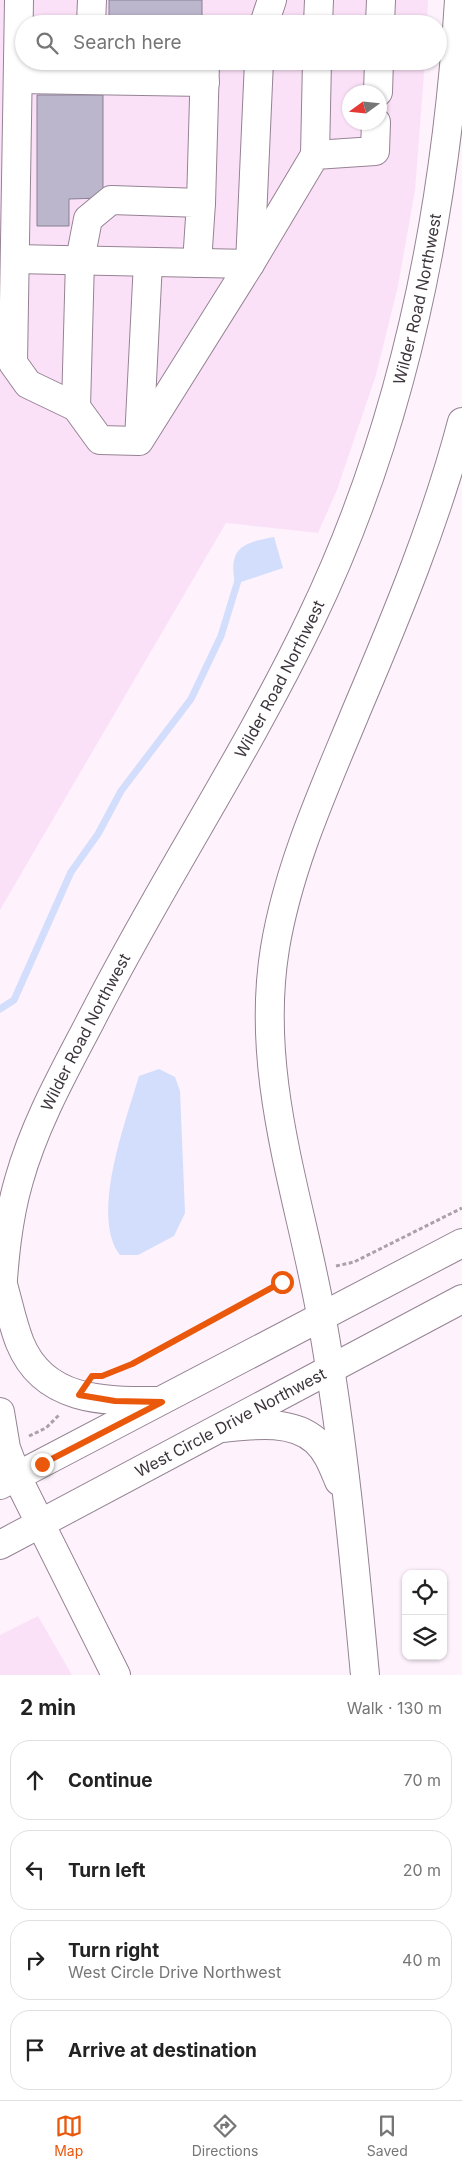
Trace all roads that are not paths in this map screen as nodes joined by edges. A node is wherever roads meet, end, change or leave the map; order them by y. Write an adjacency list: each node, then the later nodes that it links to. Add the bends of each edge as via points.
1 (20, 0): 7 (main road)
2 (92, 0): 8 (main road)
3 (272, 0): 9 (main road)
4 (319, 0): 10 (main road)
5 (381, 0): 11 (main road)
6 (459, 0): 32 (main road, Wilder Road Northwest, via 449,122 435,227 399,379 370,474 315,610 265,710 127,950 35,1131 18,1182)
7 (20, 15)
8 (91, 15)
9 (267, 15)
10 (318, 15)
11 (380, 15)
12 (18, 70): 18 (main road)
13 (89, 70): 17 (main road); 18 (main road)
14 (259, 70): 27 (main road)
15 (317, 70): 21 (main road)
16 (379, 70): 19 (main road)
17 (206, 72): 22 (main road)
18 (18, 79): 23 (main road)
19 (378, 85)
20 (376, 130): 21 (main road, via 375,151)
21 (315, 155): 27 (main road)
22 (201, 203): 24 (main road, via 111,200 88,219); 26 (main road)
23 (15, 259): 24 (main road); 28 (main road, via 14,363 28,384)
24 (80, 260): 25 (main road); 28 (main road)
25 (148, 262): 26 (main road); 30 (main road)
26 (197, 263): 27 (main road)
27 (250, 264): 30 (main road)
28 (76, 407): 30 (main road, via 100,440)
29 (462, 422): 34 (main road, via 448,477 409,586 303,844 276,948 270,1013 271,1068 280,1126)
30 (139, 441)
31 (462, 1243): 34 (main road)
32 (2, 1280): 35 (main road, Wilder Road Northwest); 37 (main road, via 20,1345 29,1361 57,1387 79,1395 115,1401)
33 (462, 1299): 36 (main road, West Circle Drive Northwest)
34 (322, 1317): 36 (main road); 37 (main road)
35 (0, 1319)
36 (330, 1369): 39 (main road, West Circle Drive Northwest); 41 (main road)
37 (162, 1402): 40 (main road)
38 (0, 1412): 40 (main road)
39 (222, 1428): 41 (main road, via 274,1426 307,1435 329,1457); 42 (main road, West Circle Drive Northwest)
40 (8, 1481): 42 (main road)
41 (348, 1501): 45 (main road)
42 (40, 1525): 43 (main road, West Circle Drive Northwest); 44 (main road)
43 (0, 1545)
44 (116, 1675)
45 (365, 1675)

